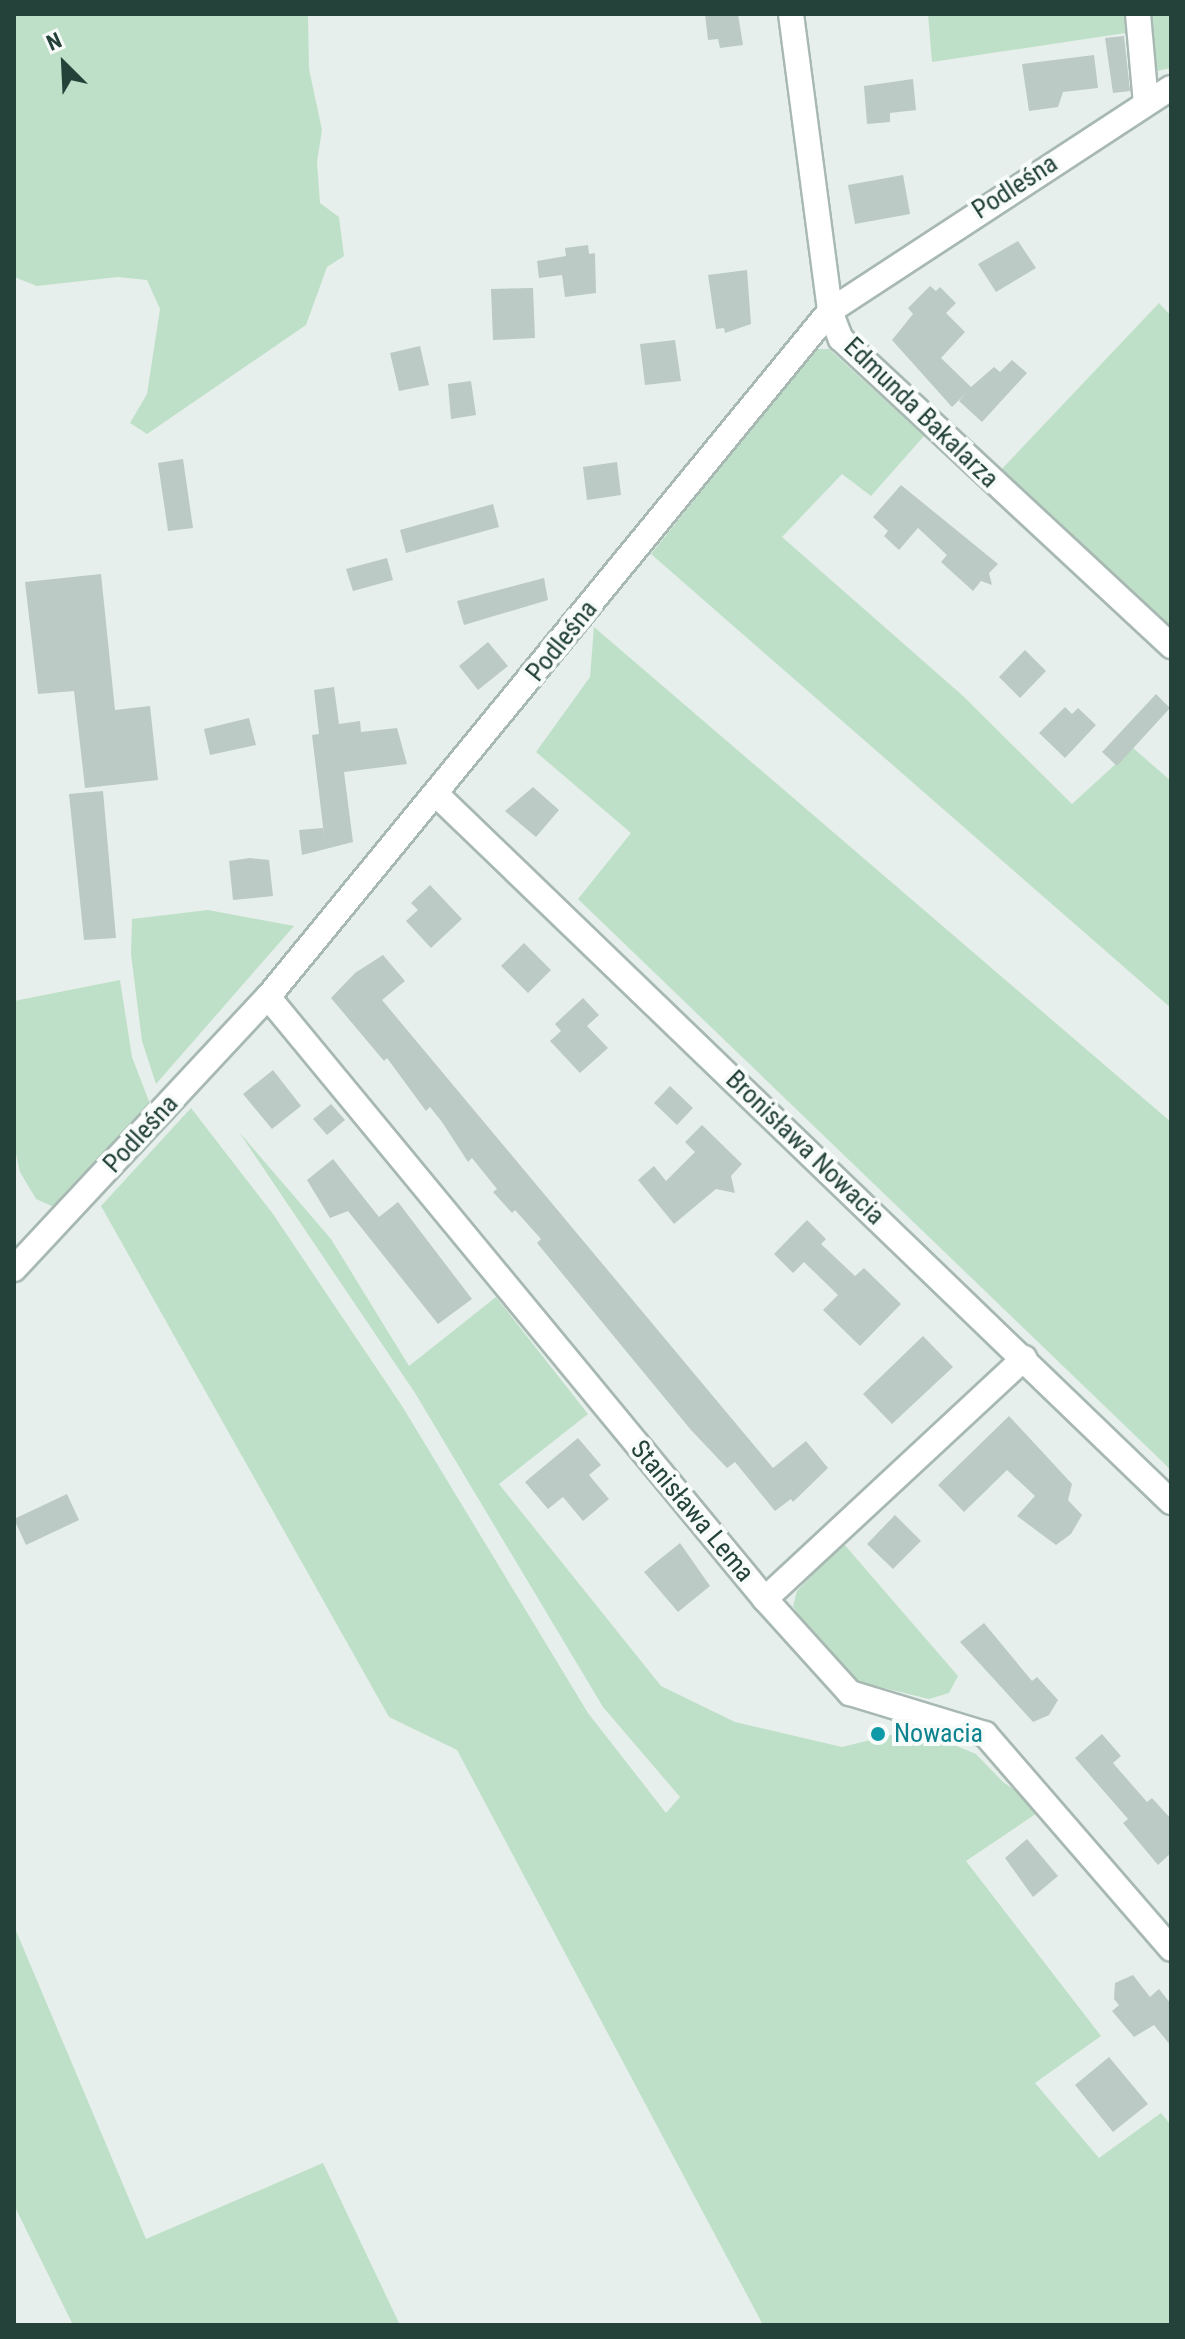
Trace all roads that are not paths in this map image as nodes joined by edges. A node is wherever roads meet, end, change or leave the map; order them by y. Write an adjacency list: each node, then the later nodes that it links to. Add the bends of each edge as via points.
1 (791, 14): 5 (street, Edmunda Bakalarza)
2 (1138, 14): 4 (street)
3 (1171, 88): 4 (street, Podleśna)
4 (1146, 103): 5 (street, Podleśna)
5 (830, 311): 6 (street, Edmunda Bakalarza, via 841,339); 7 (street, Podleśna)
6 (1171, 646)
7 (437, 795): 8 (street, Podleśna); 10 (street, Bronisława Nowacia)
8 (268, 997): 9 (street, Podleśna); 12 (street, Stanisława Lema)
9 (14, 1269)
10 (1024, 1358): 11 (street, Bronisława Nowacia); 12 (street)
11 (1171, 1502)
12 (765, 1599): 13 (street, Stanisława Lema, via 850,1693 985,1734)
13 (1171, 1949)

